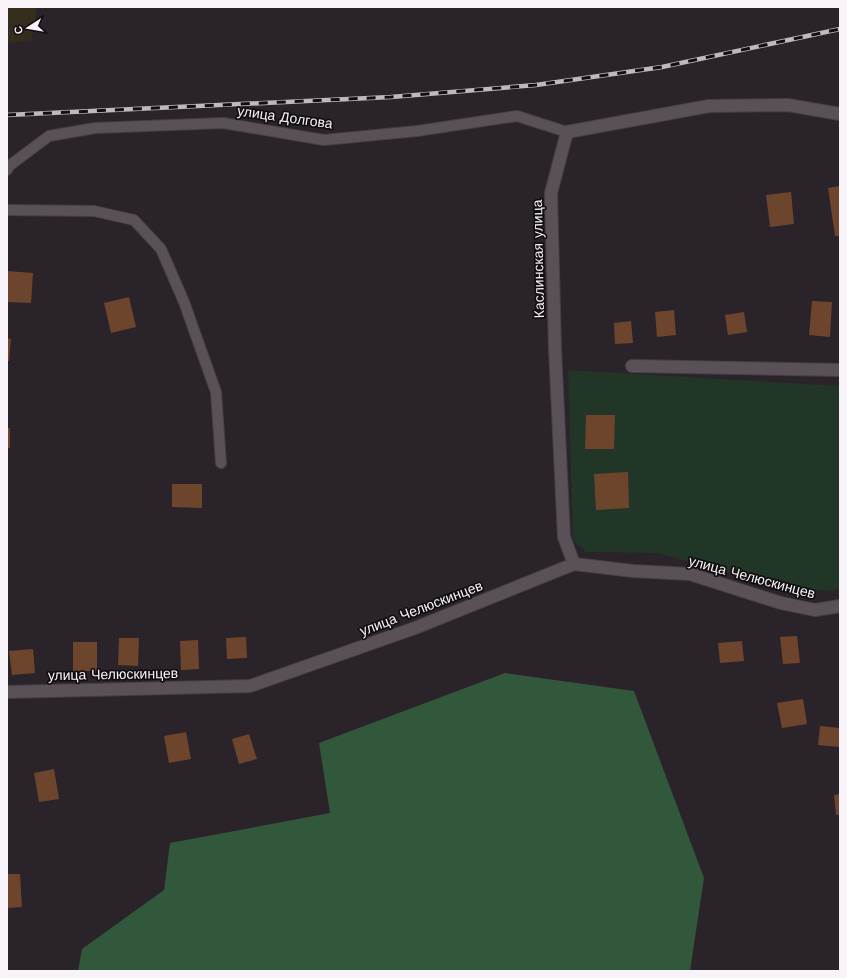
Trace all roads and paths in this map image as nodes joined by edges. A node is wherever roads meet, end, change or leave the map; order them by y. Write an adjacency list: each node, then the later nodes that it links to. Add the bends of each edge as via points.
1 (840, 114): 2 (street, via 788,105 709,106)
2 (567, 132): 3 (lane, улица Долгова, via 517,116 417,131 324,140 223,123 96,128 49,136); 8 (street, Каслинская улица, via 551,194 564,537)
3 (7, 170)
4 (7, 210): 7 (lane, via 94,211 134,220 161,249 184,302 216,392)
5 (632, 366): 6 (street)
6 (840, 370)
7 (221, 463)
8 (574, 564): 9 (street, улица Челюскинцев, via 690,574 781,603 815,610); 10 (street, улица Челюскинцев, via 415,628 250,686)
9 (840, 606)
10 (7, 692)

